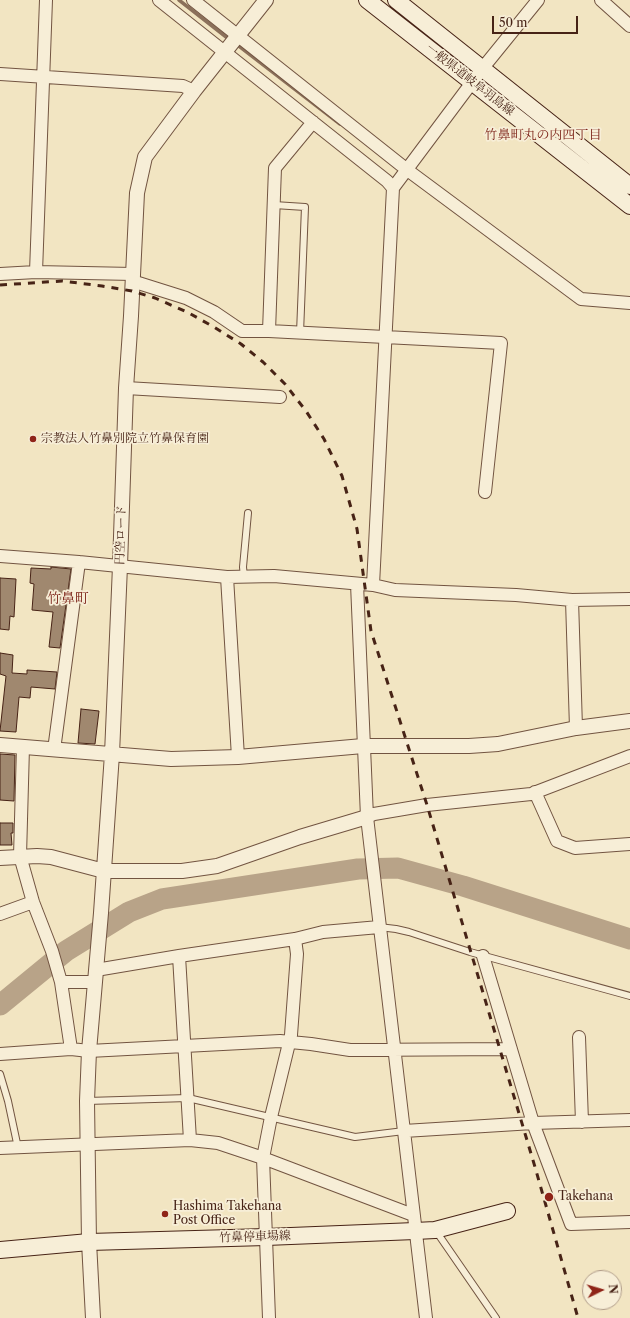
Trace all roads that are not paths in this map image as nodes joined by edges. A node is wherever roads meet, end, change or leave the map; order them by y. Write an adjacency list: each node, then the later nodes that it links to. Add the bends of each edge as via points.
1 (46, 0): 14 (street)
2 (159, 0): 11 (street)
3 (193, 0): 10 (street)
4 (266, 0): 10 (street, 円空ロード)
5 (367, 0): 15 (main road, 一般県道岐阜羽島線)
6 (396, 0): 12 (main road, 一般県道岐阜羽島線)
7 (538, 0): 12 (street)
8 (601, 0): 9 (street)
9 (630, 26)
10 (238, 37): 11 (street, 円空ロード); 18 (street)
11 (227, 51): 16 (street, 円空ロード); 17 (street)
12 (482, 69): 15 (street); 19 (main road, 一般県道岐阜羽島線)
13 (0, 74): 14 (street)
14 (42, 76): 16 (street, via 183,86); 23 (street)
15 (473, 83): 18 (street); 22 (main road, 一般県道岐阜羽島線)
16 (194, 92): 25 (street, 円空ロード, via 145,157 137,193)
17 (313, 122): 20 (street); 21 (street, via 275,168)
18 (406, 170): 20 (street); 26 (street, via 581,299)
19 (630, 186)
20 (393, 188): 29 (street)
21 (274, 205): 27 (street); 28 (lane, via 305,207)
22 (630, 206)
23 (36, 272): 24 (street); 25 (street)
24 (0, 274)
25 (133, 277): 27 (street, via 186,298 214,312 242,331); 30 (street, 円空ロード)
26 (630, 303)
27 (269, 331): 28 (street)
28 (300, 333): 29 (street)
29 (386, 337): 32 (street, via 501,343); 40 (street)
30 (126, 388): 31 (street); 36 (street, 円空ロード)
31 (280, 397)
32 (485, 492)
33 (248, 513): 38 (lane)
34 (0, 556): 35 (street)
35 (79, 562): 36 (street); 48 (street)
36 (120, 566): 37 (street); 49 (street, 円空ロード)
37 (227, 577): 38 (street); 51 (street)
38 (244, 577): 39 (street, via 274,576)
39 (358, 584): 40 (street); 46 (street)
40 (373, 585): 42 (street, via 395,590)
41 (630, 599): 42 (street)
42 (572, 600): 44 (street)
43 (630, 721): 44 (street)
44 (576, 728): 46 (street, via 498,744)
45 (0, 745): 47 (street)
46 (363, 746): 51 (street); 53 (street)
47 (23, 747): 48 (street); 55 (street)
48 (54, 750): 49 (street)
49 (112, 754): 51 (street, via 171,760); 57 (street, 円空ロード)
50 (630, 756): 52 (street)
51 (238, 758)
52 (536, 792): 53 (street, via 419,807); 54 (street, via 557,841 575,848)
53 (367, 817): 57 (street, via 217,866 182,871); 60 (street)
54 (630, 844)
55 (20, 856): 56 (street); 57 (street, via 51,857); 58 (street)
56 (0, 858)
57 (104, 871): 65 (street, 円空ロード)
58 (33, 902): 59 (street); 64 (street)
59 (0, 914)
60 (379, 927): 61 (street, via 324,932); 63 (lane, via 409,932); 72 (street)
61 (295, 939): 62 (street); 68 (street, via 297,954 291,1035)
62 (179, 956): 65 (street); 69 (street)
63 (483, 956): 66 (lane); 70 (street)
64 (59, 976): 65 (street); 71 (street)
65 (96, 976): 73 (street, 円空ロード)
66 (630, 996)
67 (579, 1037): 80 (street)
68 (288, 1041): 69 (street); 72 (street, via 350,1050); 78 (street)
69 (185, 1046): 73 (street); 76 (street)
70 (511, 1049): 72 (street); 81 (street)
71 (71, 1050): 73 (street); 74 (street)
72 (395, 1050): 82 (street)
73 (89, 1051): 77 (street, 円空ロード)
74 (0, 1054)
75 (0, 1074): 86 (lane)
76 (188, 1098): 77 (lane); 78 (lane); 83 (street)
77 (87, 1101): 84 (street, 円空ロード)
78 (271, 1117): 82 (lane, via 355,1137); 87 (street)
79 (630, 1120): 80 (street)
80 (582, 1122): 81 (street)
81 (533, 1124): 82 (street); 90 (street, via 571,1224)
82 (404, 1131): 89 (street)
83 (190, 1140): 84 (street); 87 (street, via 218,1143)
84 (87, 1144): 86 (street); 94 (street, 円空ロード)
85 (0, 1148): 86 (street)
86 (18, 1148)
87 (263, 1158): 89 (street); 93 (street)
88 (507, 1211): 91 (main road, 竹鼻停車場線)
89 (413, 1215): 92 (street)
90 (630, 1222)
91 (435, 1230): 92 (main road, 竹鼻停車場線); 99 (lane)
92 (415, 1231): 93 (main road, 竹鼻停車場線); 98 (street)
93 (266, 1237): 94 (main road, 竹鼻停車場線); 97 (street)
94 (89, 1242): 95 (main road, 竹鼻停車場線); 96 (street, 円空ロード)
95 (0, 1250)
96 (93, 1318)
97 (269, 1318)
98 (426, 1318)
99 (496, 1318)

